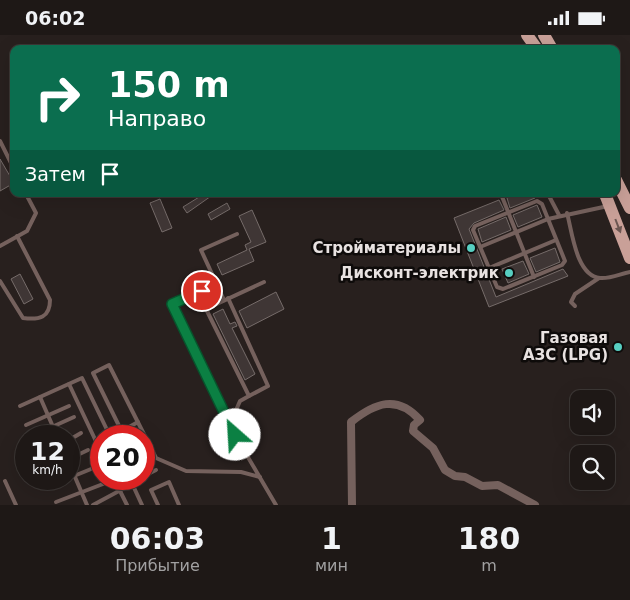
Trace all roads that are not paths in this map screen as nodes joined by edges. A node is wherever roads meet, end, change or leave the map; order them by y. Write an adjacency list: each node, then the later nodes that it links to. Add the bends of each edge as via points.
1 (0, 141): 2 (lane)
2 (10, 161)
3 (620, 188): 8 (main road)
4 (28, 197): 15 (lane, via 36,213 27,231)
5 (502, 197): 9 (lane)
6 (550, 197): 11 (lane)
7 (607, 200): 10 (lane); 20 (main road, one-way to 20)
8 (630, 208)
9 (509, 212): 12 (lane, via 537,201 542,204); 13 (lane); 18 (lane, via 475,225 473,230)
10 (568, 213): 11 (lane); 24 (lane, via 581,265 588,275)
11 (559, 215): 12 (lane)
12 (548, 219): 13 (lane); 16 (lane)
13 (516, 232): 18 (lane); 19 (lane)
14 (236, 235): 27 (lane, via 201,250)
15 (17, 236): 17 (lane); 25 (lane, via 50,300 47,315 23,318)
16 (556, 240): 19 (lane); 23 (lane, via 565,261)
17 (0, 245)
18 (480, 247): 21 (lane)
19 (525, 253): 21 (lane); 23 (lane)
20 (630, 258)
21 (489, 269): 23 (lane, via 497,287 503,289)
22 (630, 272): 24 (lane)
23 (534, 277)
24 (599, 278): 29 (lane, via 575,294 571,302)
25 (0, 281)
26 (264, 282): 28 (lane)
27 (216, 285): 28 (lane); 38 (lane, via 172,304)
28 (226, 299): 31 (lane, via 268,386); 31 (lane, via 206,309)
29 (575, 306)
30 (68, 384): 32 (lane); 42 (lane, via 82,378); 45 (lane)
31 (249, 396): 38 (lane, via 240,401)
32 (40, 397): 33 (lane); 35 (lane)
33 (20, 406)
34 (69, 406): 35 (lane)
35 (48, 416): 39 (lane); 40 (lane)
36 (74, 417): 41 (lane)
37 (138, 422): 43 (lane, via 109,365 93,373); 44 (lane); 48 (lane, via 156,458 186,471 241,472)
38 (230, 424): 48 (lane)
39 (26, 425)
40 (52, 425)
41 (59, 425)
42 (105, 425)
43 (119, 425)
44 (133, 425)
45 (90, 429)
46 (88, 450): 47 (lane)
47 (80, 455)
48 (260, 477): 63 (lane)
49 (5, 481): 56 (lane)
50 (80, 489): 54 (lane)
51 (90, 490): 54 (lane)
52 (135, 490): 60 (lane)
53 (120, 491): 58 (lane); 59 (lane)
54 (82, 493): 55 (lane); 57 (lane)
55 (56, 502)
56 (16, 505)
57 (87, 505)
58 (93, 505)
59 (127, 505)
60 (142, 505)
61 (158, 505): 62 (lane, via 152,490 169,482)
62 (180, 505)
63 (276, 505)
64 (352, 505): 65 (street, via 352,422 370,407 385,404 402,405 420,420 413,431 433,448 446,470 482,486 498,485)
65 (535, 505)

